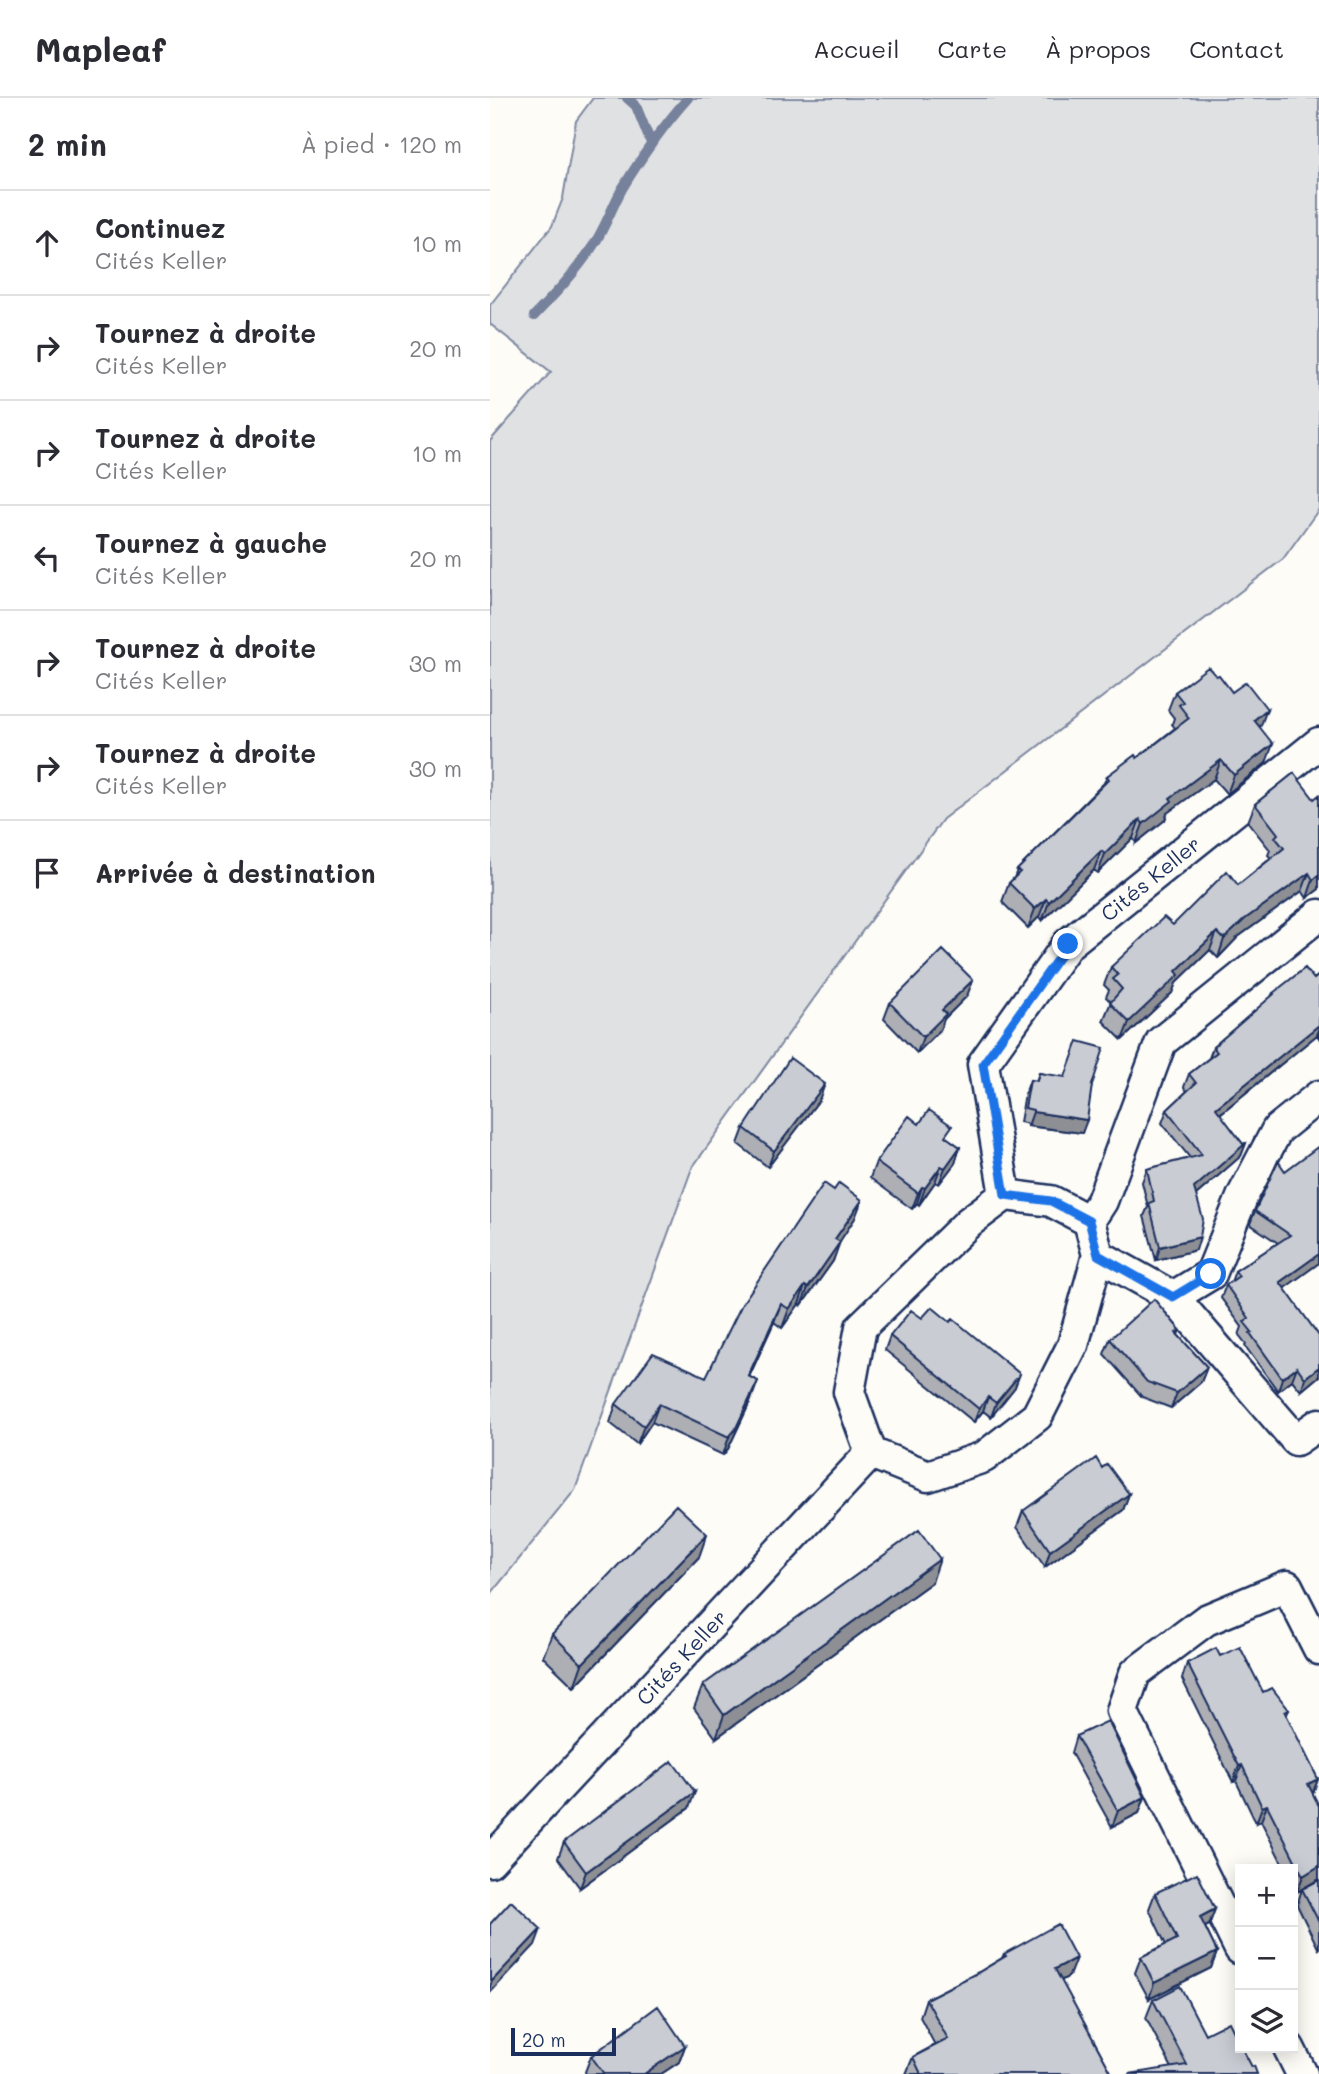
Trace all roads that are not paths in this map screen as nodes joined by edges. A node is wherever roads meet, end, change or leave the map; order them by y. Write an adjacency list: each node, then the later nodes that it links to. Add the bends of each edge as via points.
1 (1319, 743): 4 (street, Cités Keller, via 1068,944 983,1064)
2 (1319, 915): 5 (street, via 1161,1042 1102,1201)
3 (1319, 1096): 7 (street, via 1277,1130 1243,1195 1211,1274)
4 (1005, 1195): 5 (street, via 1051,1201); 9 (street, via 969,1222 861,1327 849,1392)
5 (1089, 1221): 6 (street)
6 (1098, 1255): 7 (street); 9 (street, via 1073,1345 1037,1416 984,1457 928,1476)
7 (1173, 1297): 8 (street, via 1296,1440)
8 (1319, 1424)
9 (872, 1453): 11 (street, Cités Keller)
10 (1319, 1649): 12 (street, via 1287,1586 1206,1620 1135,1673 1122,1711)
11 (490, 1861)
12 (1235, 1939)
13 (1292, 2053): 14 (street)
14 (1302, 2074)

